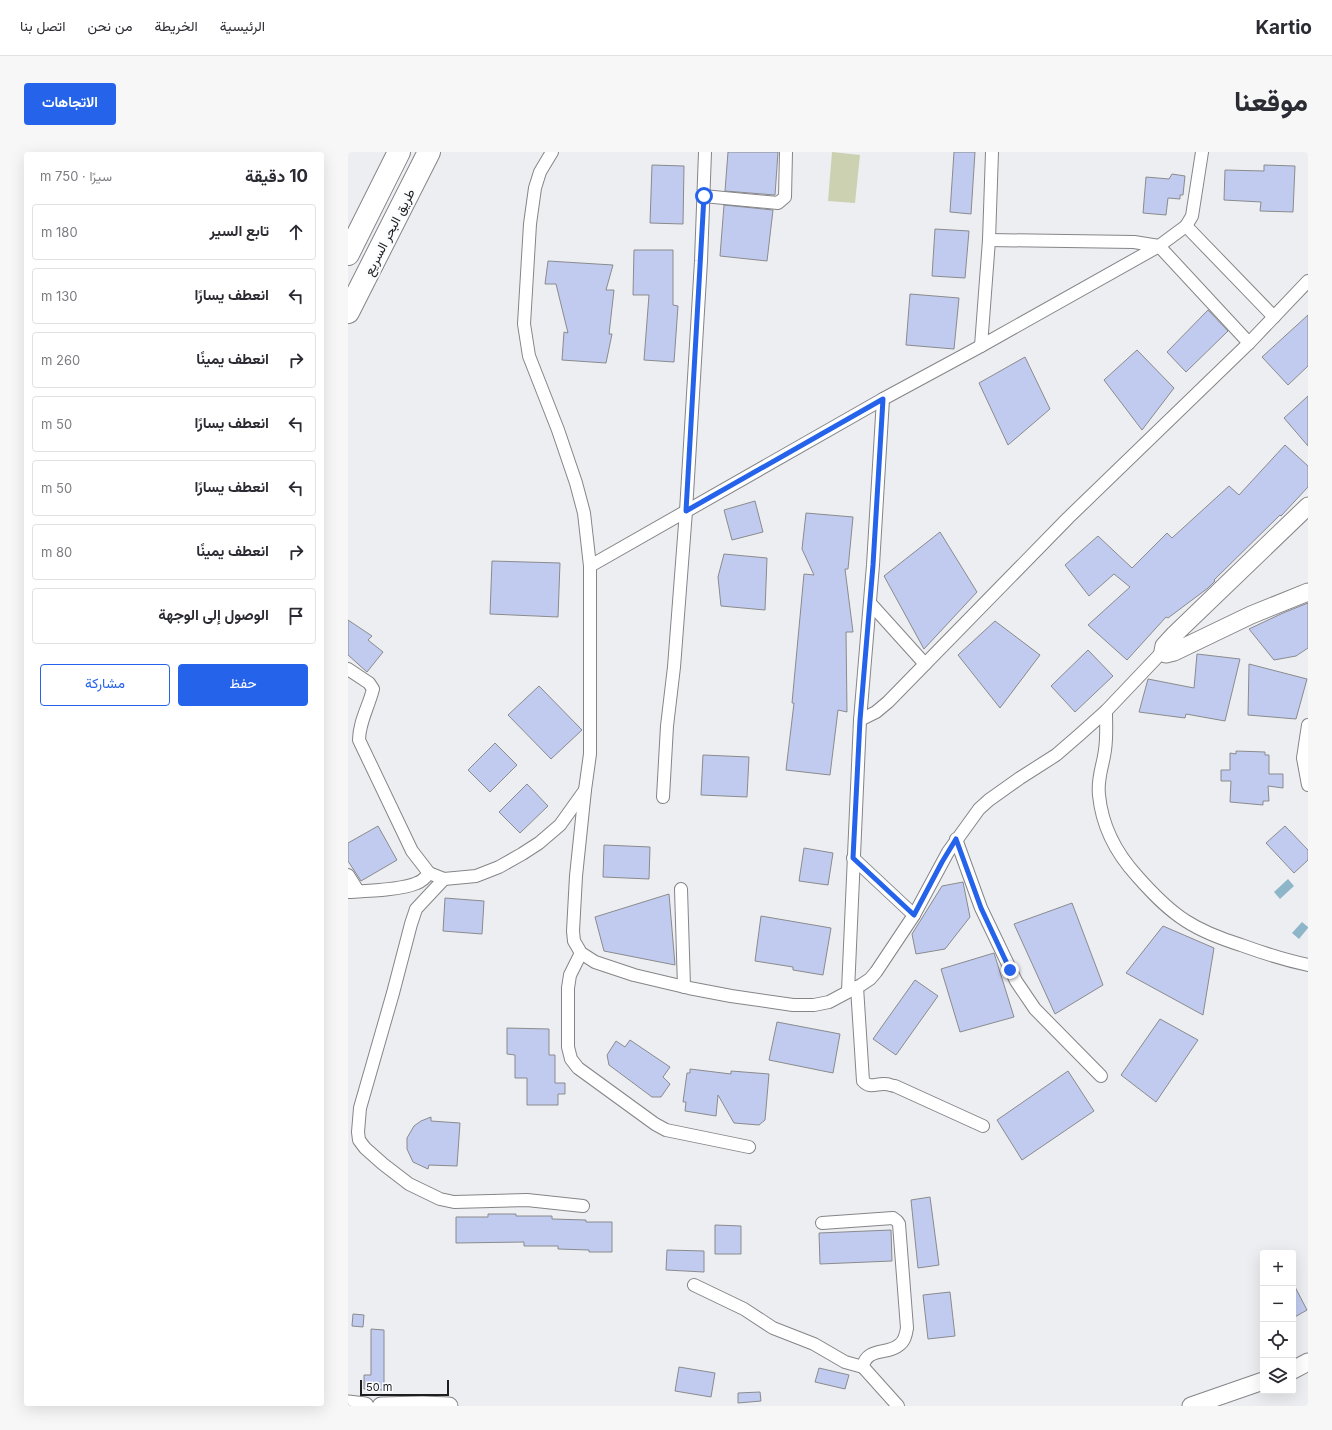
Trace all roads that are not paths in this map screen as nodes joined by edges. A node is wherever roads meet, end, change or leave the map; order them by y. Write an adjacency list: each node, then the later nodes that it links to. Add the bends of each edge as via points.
1 (399, 152): 12 (highway, طريق البحر السريع)
2 (429, 152): 14 (highway, طريق البحر السريع)
3 (552, 152): 21 (street, via 540,172 534,195 527,254 524,324 529,356 576,483 584,513)
4 (705, 152): 8 (street)
5 (786, 152): 8 (street, via 785,197 778,203)
6 (992, 152): 10 (street)
7 (1202, 152): 9 (street, via 1192,216)
8 (704, 196): 20 (street)
9 (1186, 226): 11 (street); 15 (street)
10 (989, 240): 11 (street, via 1134,242); 17 (street)
11 (1159, 246): 16 (street); 17 (street)
12 (348, 254)
13 (1308, 281): 15 (street)
14 (348, 312)
15 (1274, 317): 16 (street)
16 (1249, 343): 25 (street, via 1068,518)
17 (982, 346): 18 (street)
18 (883, 399): 20 (street); 23 (street)
19 (1308, 506): 24 (street, via 1175,634 1164,646)
20 (686, 511): 21 (street); 32 (street)
21 (590, 566): 31 (street, via 590,754)
22 (1308, 592): 24 (street, via 1174,652 1166,654)
23 (870, 603): 25 (street); 28 (street)
24 (1163, 651): 27 (street)
25 (925, 664): 28 (street, via 888,702)
26 (348, 669): 35 (street, via 373,688 360,727 359,740 412,852)
27 (1106, 711): 33 (street, via 1056,755 989,800 976,812); 42 (street, via 1106,743 1100,774 1100,801 1110,837 1132,870 1164,905 1187,922 1223,939)
28 (860, 720): 34 (street)
29 (1308, 725): 30 (street, via 1303,758)
30 (1308, 785)
31 (585, 790): 37 (street, via 560,825 522,854 476,876); 41 (street, via 573,931 574,941)
32 (663, 797)
33 (956, 839): 40 (street); 45 (street, via 981,908 1022,991 1035,1010)
34 (853, 858): 40 (street); 44 (street)
35 (429, 873): 37 (street); 39 (street, via 419,883 408,886)
36 (348, 875): 39 (street)
37 (444, 879): 48 (street, via 416,909 410,924 360,1108 359,1140 382,1164 409,1184 440,1199 454,1202 527,1200)
38 (681, 889): 43 (street)
39 (353, 891)
40 (914, 915): 44 (street, via 870,979)
41 (581, 953): 43 (street, via 595,962 634,975); 47 (street, via 570,975 568,995 568,1047 571,1059 578,1068 666,1130)
42 (1308, 965)
43 (684, 987): 44 (street, via 793,1005 822,1003 838,998)
44 (852, 989): 46 (street, via 863,1081 866,1085 895,1086)
45 (1101, 1076)
46 (983, 1126)
47 (749, 1147)
48 (583, 1206)
49 (822, 1223): 52 (street, via 893,1218 899,1224 907,1328 905,1336 898,1346 868,1357)
50 (694, 1285): 52 (street, via 744,1309 773,1328 814,1344 845,1362)
51 (1308, 1362): 53 (street)
52 (863, 1367): 59 (street)
53 (1296, 1368)
54 (1260, 1383): 60 (street)
55 (348, 1404): 56 (street)
56 (365, 1406)
57 (381, 1406): 58 (street)
58 (449, 1406)
59 (898, 1406)
60 (1192, 1406)

